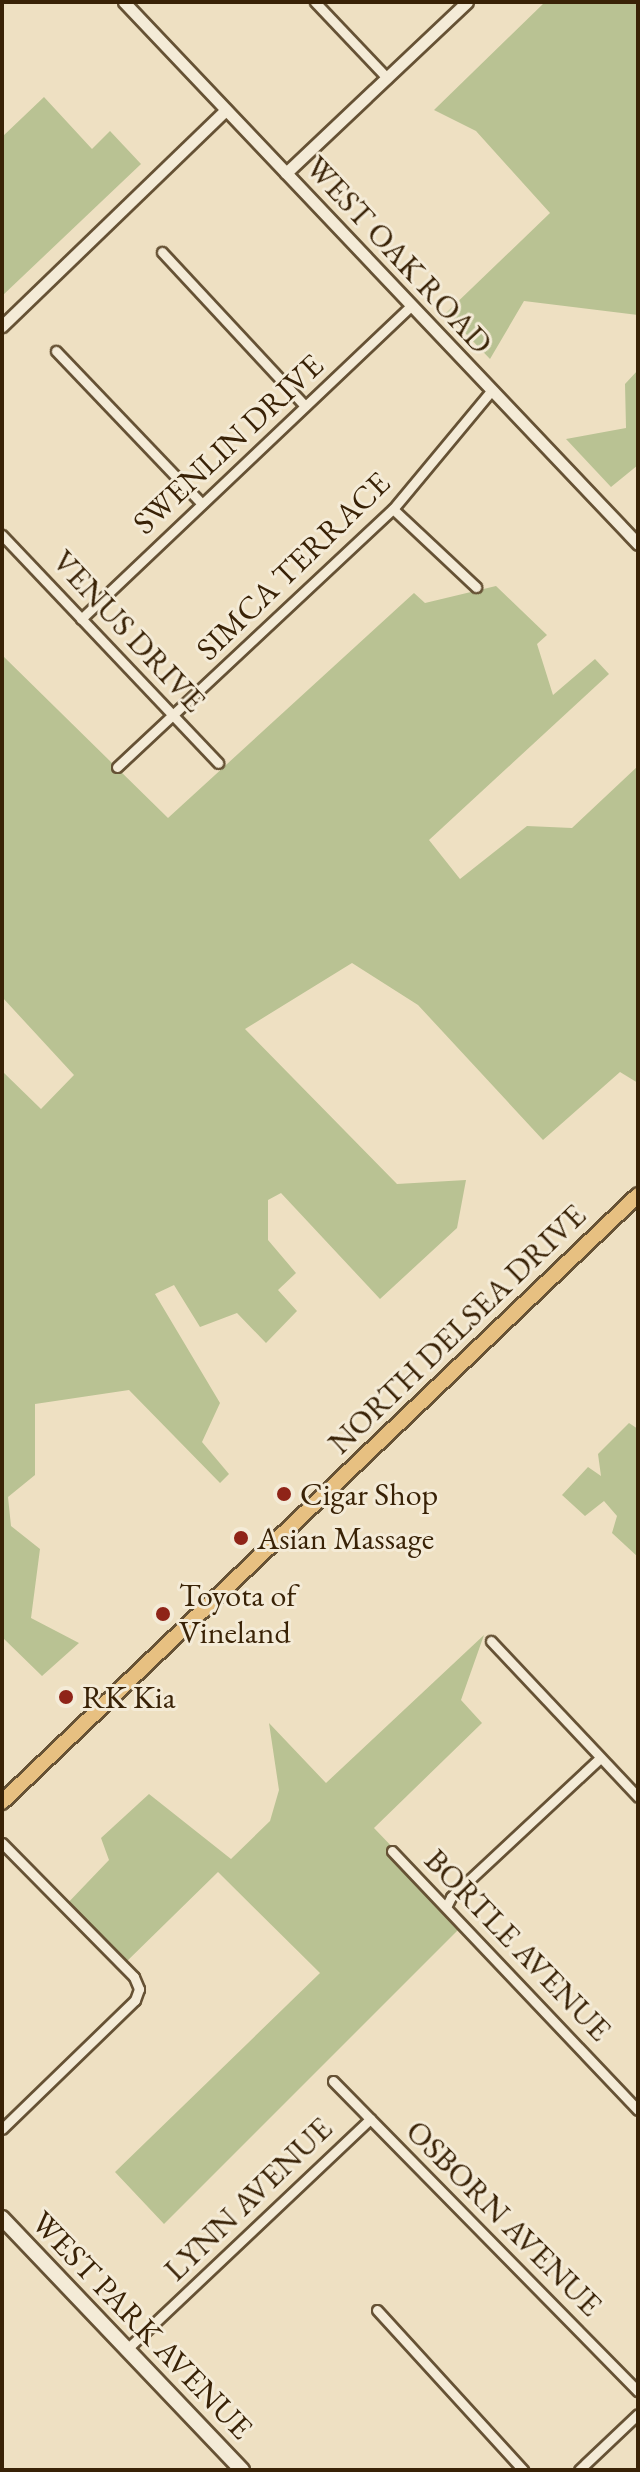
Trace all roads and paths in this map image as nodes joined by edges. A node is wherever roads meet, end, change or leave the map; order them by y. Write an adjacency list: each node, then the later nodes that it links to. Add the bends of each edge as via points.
1 (124, 2): 5 (street, WEST OAK ROAD)
2 (315, 2): 4 (street)
3 (467, 2): 4 (street)
4 (387, 78): 6 (street)
5 (226, 110): 6 (street, WEST OAK ROAD); 9 (street)
6 (286, 173): 8 (street, WEST OAK ROAD)
7 (162, 252): 12 (street)
8 (411, 306): 11 (street, WEST OAK ROAD); 12 (street, SWENLIN DRIVE)
9 (2, 326)
10 (56, 351): 13 (street)
11 (491, 391): 14 (street, SIMCA TERRACE); 16 (street, WEST OAK ROAD)
12 (305, 406): 13 (street, SWENLIN DRIVE)
13 (202, 504): 18 (street, SWENLIN DRIVE)
14 (393, 509): 17 (street); 19 (street, SIMCA TERRACE)
15 (2, 535): 18 (street, VENUS DRIVE)
16 (638, 544)
17 (476, 587)
18 (81, 619): 19 (street, VENUS DRIVE)
19 (173, 716): 20 (street, VENUS DRIVE); 21 (street, SIMCA TERRACE)
20 (218, 763)
21 (117, 767)
22 (638, 1195): 26 (main road, NORTH DELSEA DRIVE)
23 (491, 1641): 24 (street)
24 (600, 1758): 25 (street); 29 (street)
25 (638, 1797)
26 (2, 1802)
27 (2, 1843): 33 (street, via 134,1977 139,1989 135,2000)
28 (392, 1851): 29 (street, BORTLE AVENUE)
29 (446, 1907): 31 (street, BORTLE AVENUE)
30 (333, 2081): 32 (street, OSBORN AVENUE)
31 (638, 2110)
32 (370, 2119): 36 (street, LYNN AVENUE); 37 (street, OSBORN AVENUE)
33 (2, 2129)
34 (2, 2218): 36 (main road, WEST PARK AVENUE)
35 (377, 2310): 40 (street)
36 (127, 2349): 39 (main road, WEST PARK AVENUE)
37 (638, 2391)
38 (638, 2414): 41 (street)
39 (242, 2470)
40 (523, 2470)
41 (579, 2470)

